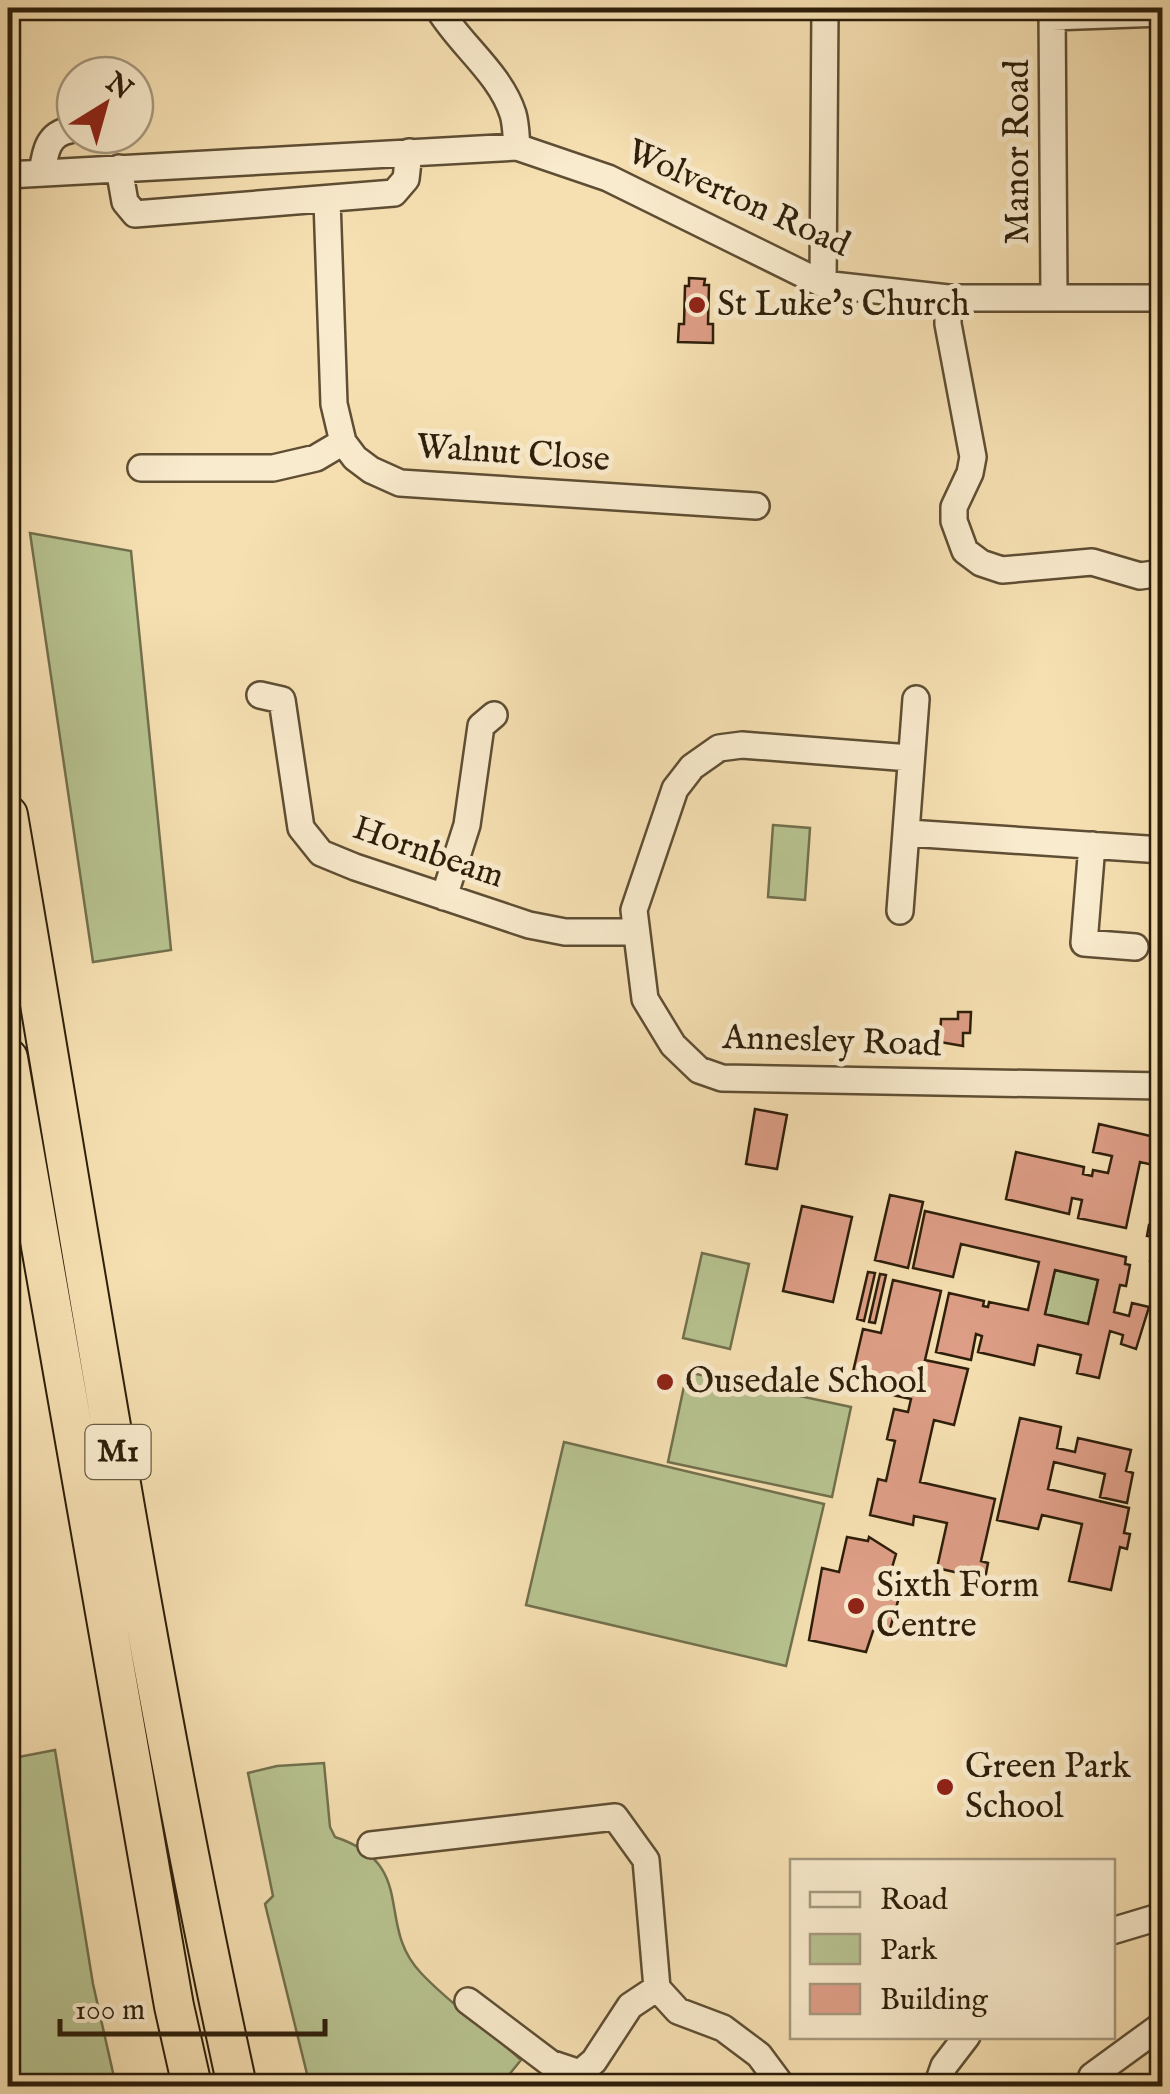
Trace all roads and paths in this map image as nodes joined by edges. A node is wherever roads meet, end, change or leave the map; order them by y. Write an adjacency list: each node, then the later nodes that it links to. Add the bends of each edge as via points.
1 (438, 8): 6 (street, via 502,93)
2 (825, 8): 12 (street)
3 (1052, 12): 4 (street); 13 (street, Manor Road)
4 (1162, 13)
5 (55, 137): 9 (street, via 46,146)
6 (517, 146): 7 (street, Wolverton Road); 12 (street, Wolverton Road, via 608,178)
7 (409, 152): 8 (street, Wolverton Road); 11 (street, via 406,178 394,193)
8 (118, 168): 9 (street, Wolverton Road); 11 (street, via 125,202 135,214)
9 (42, 173): 10 (street, Wolverton Road)
10 (8, 174)
11 (327, 200): 16 (street, via 334,404)
12 (823, 284): 14 (street, Wolverton Road)
13 (1054, 296): 14 (street, Wolverton Road); 15 (street, Wolverton Road)
14 (948, 298): 19 (street, via 973,457 954,507 964,551 1002,570 1092,562 1140,576)
15 (1162, 298)
16 (343, 442): 17 (street, via 316,458 273,468 178,458); 18 (street, Walnut Close, via 355,458 400,483)
17 (140, 468)
18 (756, 506)
19 (1162, 573)
20 (260, 695): 28 (street, Hornbeam, via 282,700 306,838 338,860)
21 (916, 698): 23 (street)
22 (494, 716): 28 (street, via 482,726 467,824)
23 (910, 758): 25 (street); 30 (street, Annesley Road, via 718,748 675,788 640,887)
24 (8, 815): 43 (highway, M1, via 144,1604)
25 (908, 832): 26 (street); 29 (street)
26 (1092, 845): 27 (street); 31 (street, via 1084,943)
27 (1162, 850)
28 (444, 897): 30 (street, Hornbeam, via 565,932)
29 (900, 912)
30 (634, 932): 33 (street, Annesley Road, via 645,1000 673,1045 700,1070 722,1078)
31 (1135, 947)
32 (8, 1058): 42 (highway, M1)
33 (1162, 1086)
34 (371, 1845): 37 (street, via 615,1817 646,1860)
35 (1162, 1916): 36 (street)
36 (1115, 1930)
37 (658, 1988): 38 (street, via 630,2006 580,2072 550,2063); 44 (street, via 678,2011 723,2028 759,2054)
38 (468, 2001)
39 (1162, 2024): 41 (street)
40 (965, 2039): 45 (street)
41 (1090, 2083)
42 (192, 2086)
43 (237, 2086)
44 (782, 2086)
45 (937, 2086)

